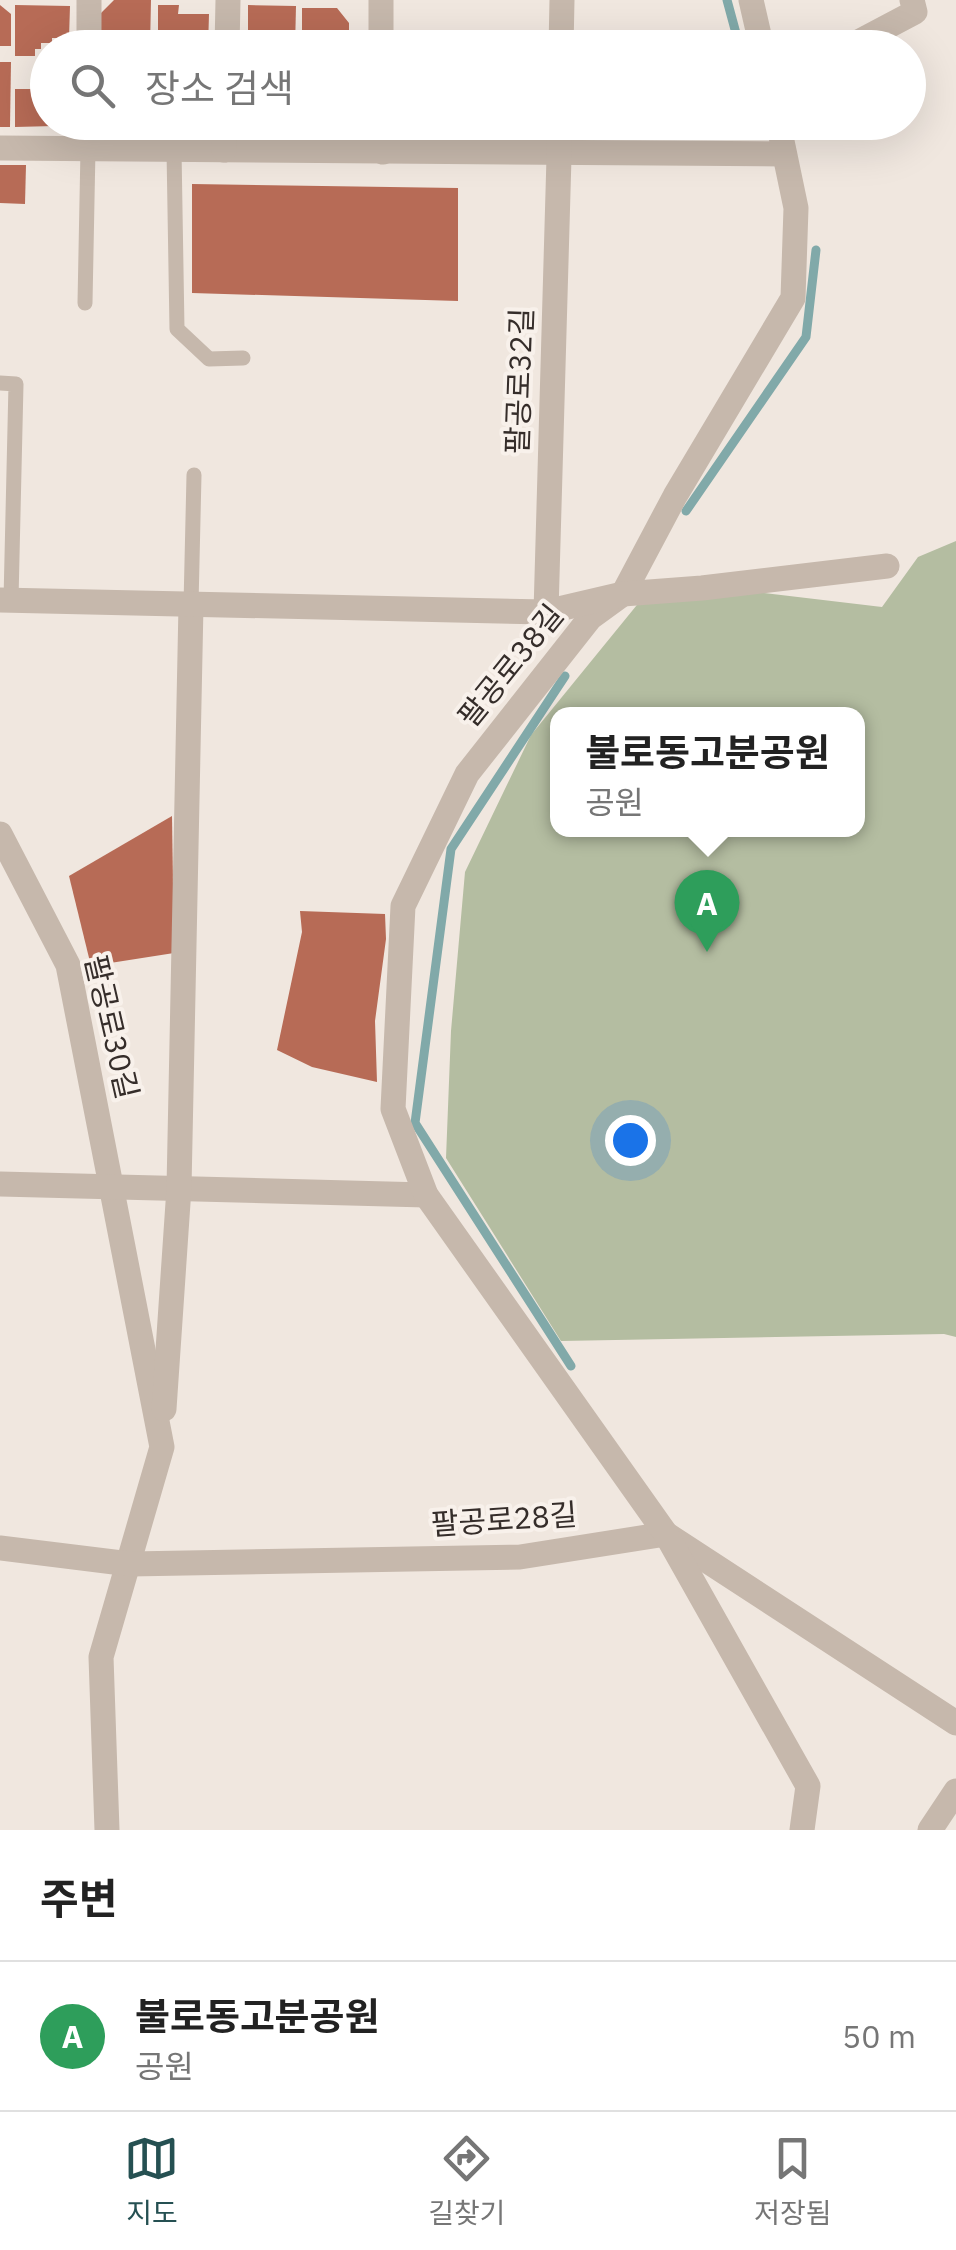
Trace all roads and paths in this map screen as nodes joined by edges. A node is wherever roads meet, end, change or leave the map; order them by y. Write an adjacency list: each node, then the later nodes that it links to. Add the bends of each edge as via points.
1 (90, 0): 7 (street)
2 (228, 0): 8 (street)
3 (380, 0): 9 (street)
4 (562, 0): 10 (street)
5 (751, 0): 11 (street)
6 (912, 0): 12 (street, via 915,12)
7 (89, 30)
8 (227, 30)
9 (381, 30)
10 (561, 30)
11 (758, 30)
12 (881, 30)
13 (88, 140): 19 (street)
14 (224, 140): 21 (street)
15 (383, 140): 22 (street)
16 (560, 140): 23 (street, 팔공로32길)
17 (781, 140): 24 (street, 팔공로38길)
18 (0, 148): 19 (street)
19 (88, 149): 20 (street); 25 (lane)
20 (174, 150): 21 (street); 26 (lane, via 177,330 210,359)
21 (224, 150): 22 (street)
22 (383, 152): 23 (street)
23 (560, 152): 24 (street); 33 (street, 팔공로32길)
24 (784, 154): 30 (street, 팔공로38길, via 796,208 793,298)
25 (85, 303)
26 (243, 358)
27 (8, 383): 31 (lane)
28 (194, 474): 32 (lane)
29 (888, 566): 30 (street)
30 (624, 594): 33 (street); 38 (street, 팔공로38길, via 590,618 467,774 403,906 393,1109)
31 (6, 600): 32 (street)
32 (190, 604): 33 (street); 37 (street, 팔공로30길)
33 (546, 612)
34 (0, 834): 36 (street, 팔공로30길, via 68,965)
35 (0, 1184): 36 (street)
36 (114, 1188): 37 (street); 39 (street, 팔공로30길)
37 (179, 1188): 38 (street); 39 (street, 팔공로30길)
38 (426, 1195): 40 (street, 팔공로38길)
39 (162, 1447): 42 (street, 팔공로30길)
40 (666, 1534): 42 (street, 팔공로28길, via 520,1557); 43 (street); 46 (street, 팔공로38길, via 808,1786)
41 (0, 1548): 42 (street, 팔공로28길)
42 (130, 1564): 45 (street, 팔공로30길, via 101,1657)
43 (956, 1724)
44 (956, 1791): 47 (street)
45 (107, 1830)
46 (802, 1830)
47 (930, 1830)

